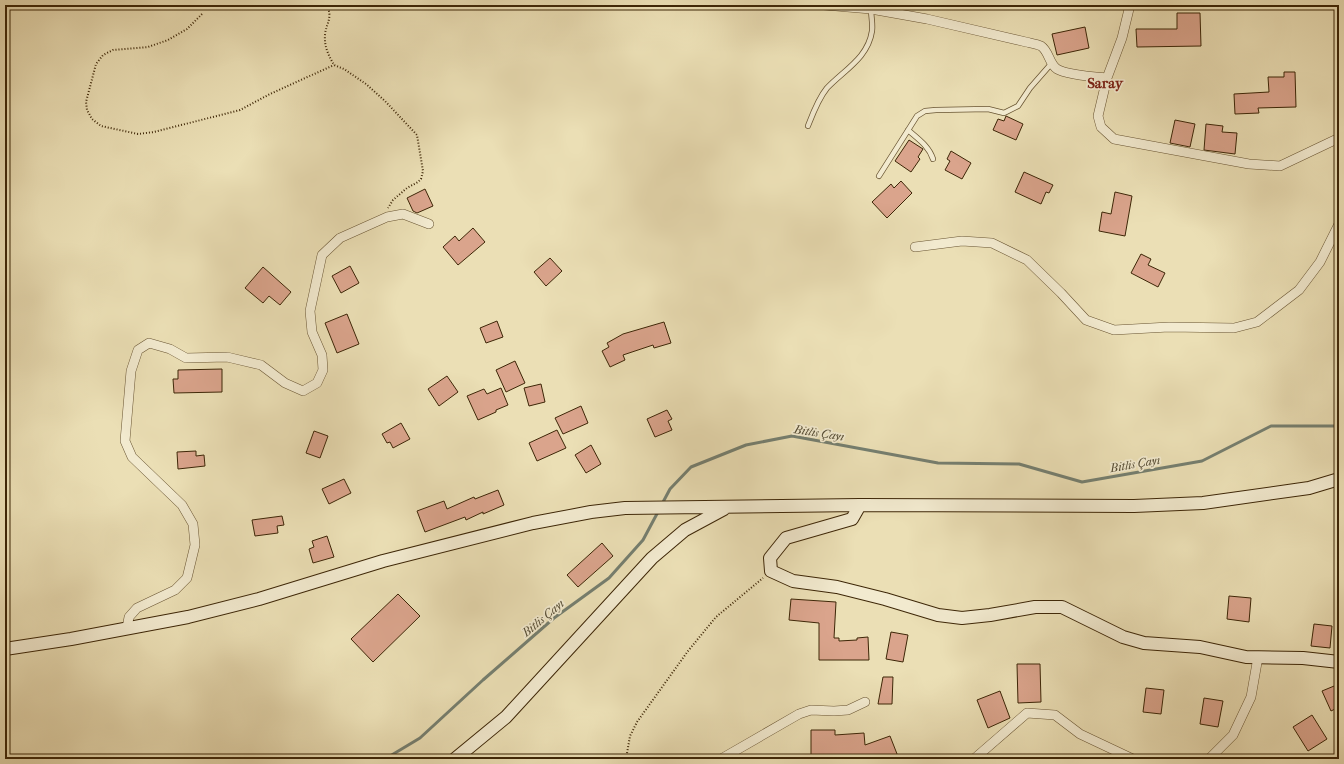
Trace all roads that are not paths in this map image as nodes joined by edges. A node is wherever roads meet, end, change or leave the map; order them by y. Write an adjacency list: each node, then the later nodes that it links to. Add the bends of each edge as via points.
1 (824, 5): 3 (street)
2 (1130, 5): 5 (street, via 1122,38)
3 (870, 9): 4 (street, via 927,19 1042,46); 6 (lane, via 872,30 867,46 857,60 822,95)
4 (1051, 64): 5 (street, via 1058,70 1070,73); 7 (lane, via 1022,101 1011,110 1004,113 988,109 925,111 917,116)
5 (1107, 78): 8 (street, via 1098,116 1101,128 1114,139 1249,164 1280,166)
6 (808, 126)
7 (908, 130): 9 (lane, via 926,146); 10 (lane)
8 (1339, 138)
9 (933, 159)
10 (879, 176)
11 (429, 224): 17 (street, via 403,214 387,217 340,238 322,255 310,311 312,332 322,355 323,370 317,383 303,390 285,383 261,365 227,357 186,358 170,349 149,343 138,350 131,371 125,441 132,457 182,505 193,524 195,545 187,578 175,590 137,608 129,617)
12 (1339, 224): 13 (street, via 1320,262 1299,290 1257,322 1234,328 1169,327 1114,330 1086,320 1027,260 992,243 962,241)
13 (915, 247)
14 (1339, 479): 15 (main road, via 1309,488 1203,503 1134,506)
15 (860, 505): 16 (main road); 19 (main road, via 852,519 786,538 770,558 771,571 793,580 837,587 938,615 962,618 1035,607 1062,607 1123,637 1144,643 1200,647 1246,657)
16 (727, 508): 17 (main road, via 624,508 533,523 383,561 259,599 188,617); 23 (main road, via 685,530 652,558 506,716)
17 (127, 628): 18 (main road)
18 (5, 649)
19 (1258, 657): 20 (main road); 27 (street, via 1251,697 1233,735)
20 (1339, 662)
21 (865, 702): 24 (street, via 848,710 811,710 799,714)
22 (1120, 756): 25 (street, via 1080,734 1055,715 1027,713); 26 (street)
23 (455, 759)
24 (722, 759)
25 (974, 759)
26 (1133, 759)
27 (1209, 759)

